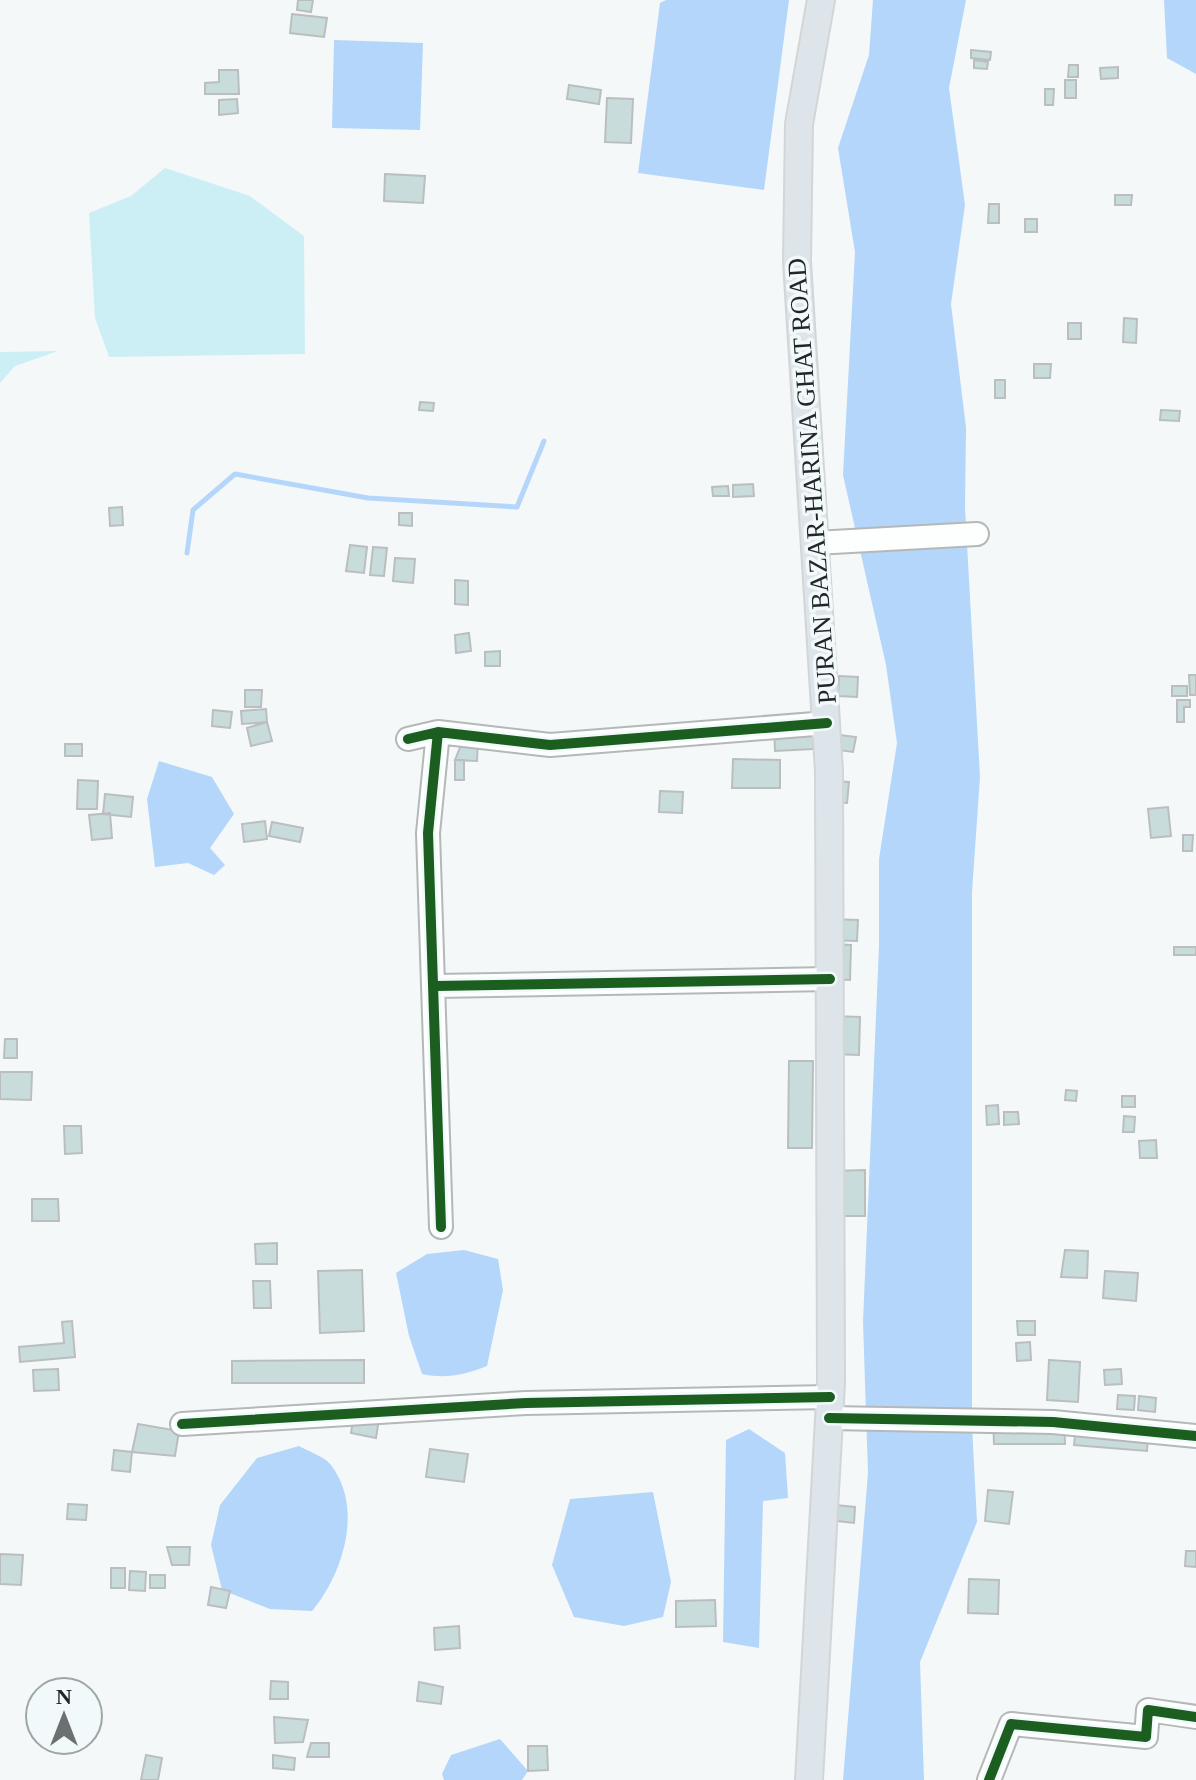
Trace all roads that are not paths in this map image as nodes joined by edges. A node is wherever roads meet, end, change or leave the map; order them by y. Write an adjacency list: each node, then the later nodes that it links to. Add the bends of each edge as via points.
1 (821, 0): 3 (main road, PURAN BAZAR-HARINA GHAT ROAD, via 799,124 797,262)
2 (977, 534): 3 (street)
3 (815, 543): 4 (main road, PURAN BAZAR-HARINA GHAT ROAD)
4 (827, 723): 5 (street, via 550,745); 7 (main road, PURAN BAZAR-HARINA GHAT ROAD)
5 (438, 732): 6 (street); 8 (street, via 428,833)
6 (408, 739)
7 (830, 979): 8 (street); 10 (main road, PURAN BAZAR-HARINA GHAT ROAD)
8 (436, 986): 9 (street)
9 (441, 1227)
10 (830, 1408): 11 (street, via 526,1403); 12 (street); 14 (main road, PURAN BAZAR-HARINA GHAT ROAD)
11 (182, 1424)
12 (1196, 1436)
13 (1196, 1717): 15 (street, via 1148,1710 1146,1737 1011,1724)
14 (809, 1780)
15 (989, 1780)

